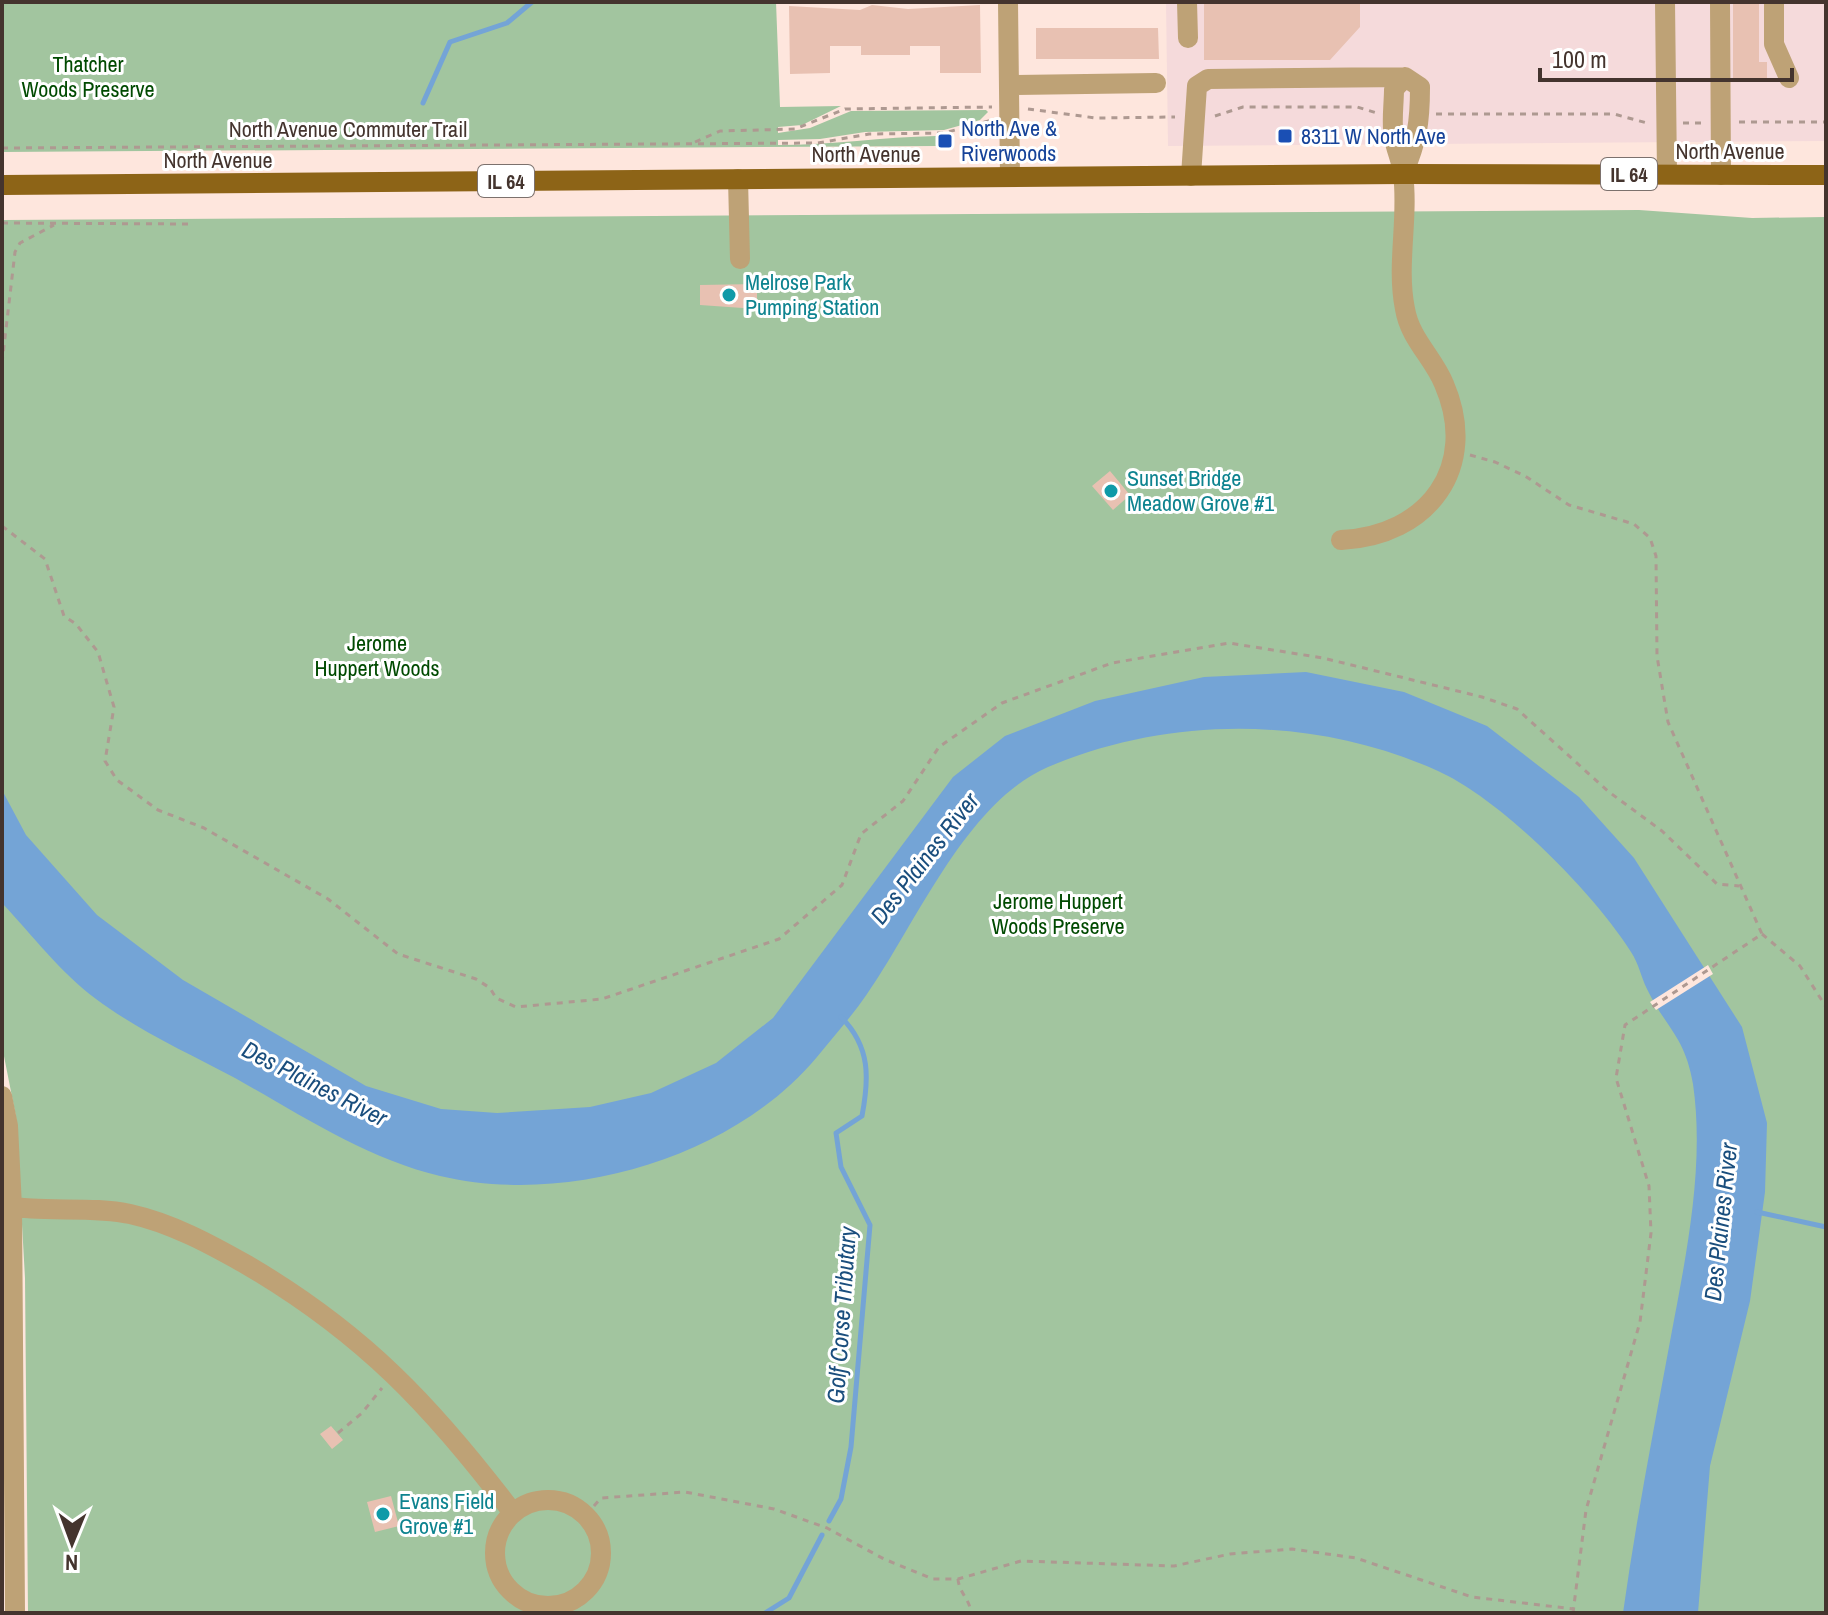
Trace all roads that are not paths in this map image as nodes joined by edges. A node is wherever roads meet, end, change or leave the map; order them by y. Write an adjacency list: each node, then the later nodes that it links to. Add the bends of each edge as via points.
1 (1008, 2): 9 (street)
2 (1187, 2): 6 (street)
3 (1665, 2): 11 (street)
4 (1720, 2): 12 (street)
5 (1774, 2): 7 (street, via 1774,44)
6 (1188, 38)
7 (1789, 78)
8 (1156, 83): 9 (street)
9 (1009, 85): 15 (street)
10 (1403, 174): 11 (main road, North Avenue / IL 64); 14 (main road, North Avenue / IL 64); 14 (street, via 1393,137 1394,89 1405,77 1208,79 1197,86); 19 (street, via 1405,310 1452,404 1455,451 1446,480 1413,520 1376,537)
11 (1667, 174): 12 (main road, North Avenue / IL 64)
12 (1721, 175): 13 (main road, North Avenue / IL 64)
13 (1826, 175)
14 (1191, 176): 15 (main road, North Avenue / IL 64)
15 (1010, 177): 16 (main road, North Avenue / IL 64)
16 (738, 179): 17 (main road, North Avenue / IL 64); 18 (street)
17 (2, 185)
18 (740, 259)
19 (1341, 540)
20 (2, 1096): 21 (street, via 8,1126)
21 (5, 1208): 22 (street, via 110,1210 164,1224 297,1296 395,1373 447,1427); 23 (street)
22 (513, 1513): 22 (street, via 495,1544 500,1578 511,1593 544,1607 578,1598 591,1586 602,1552 586,1515 560,1501 544,1500)
23 (15, 1613)

